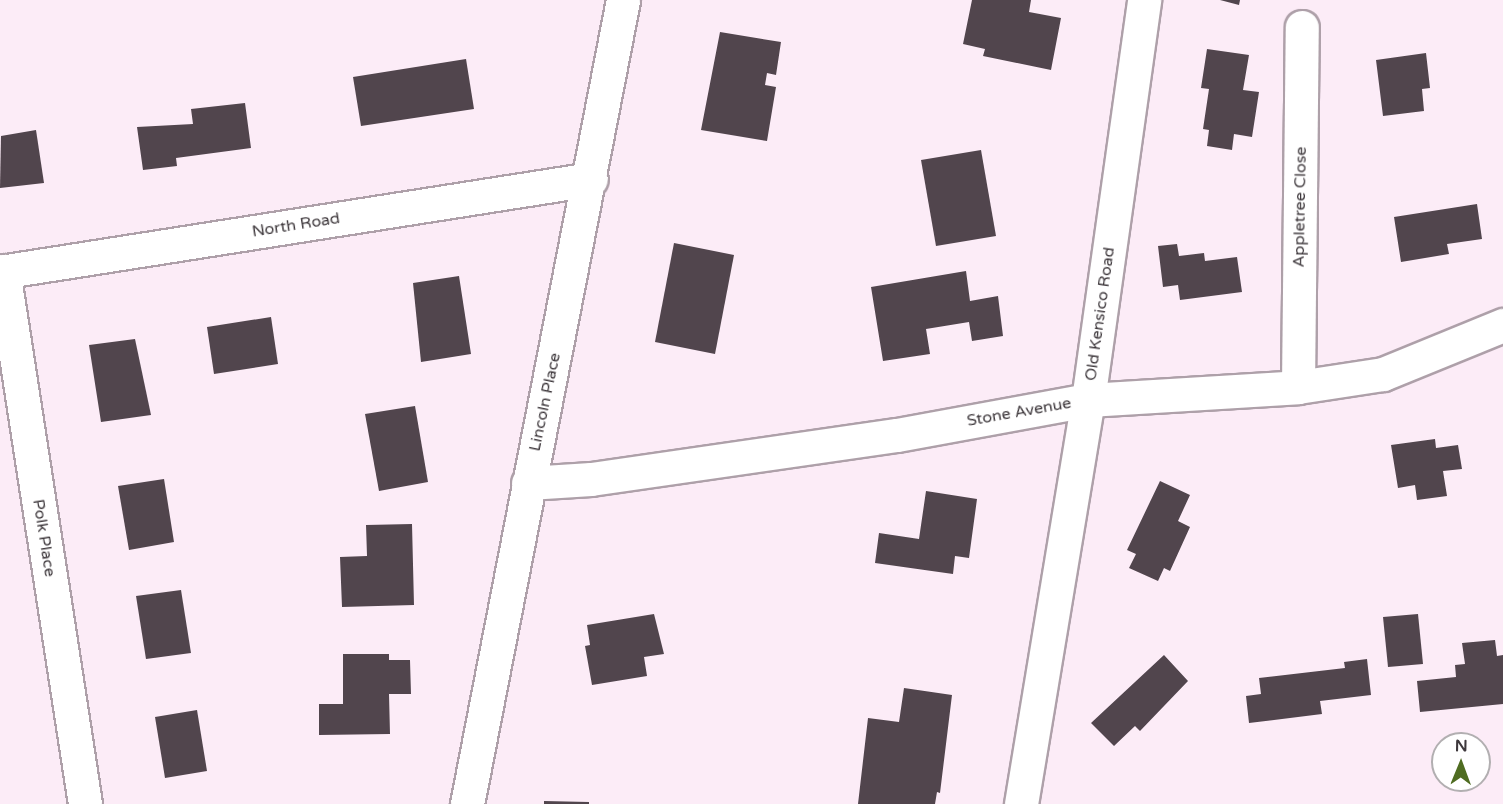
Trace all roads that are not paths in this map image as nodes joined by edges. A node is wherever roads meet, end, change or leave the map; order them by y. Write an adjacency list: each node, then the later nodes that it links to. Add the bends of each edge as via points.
1 (623, 0): 4 (street, Lincoln Place)
2 (1144, 0): 8 (street, Old Kensico Road)
3 (1302, 27): 7 (street, Appletree Close)
4 (591, 179): 5 (street, North Road); 9 (street, Lincoln Place)
5 (2, 272): 10 (street, Polk Place)
6 (1503, 325): 7 (street, Stone Avenue, via 1383,374)
7 (1298, 387): 8 (street, Stone Avenue)
8 (1088, 400): 9 (street, Stone Avenue, via 885,437 591,479); 12 (street, Old Kensico Road)
9 (528, 483): 11 (street, Lincoln Place)
10 (86, 804)
11 (467, 804)
12 (1021, 804)

